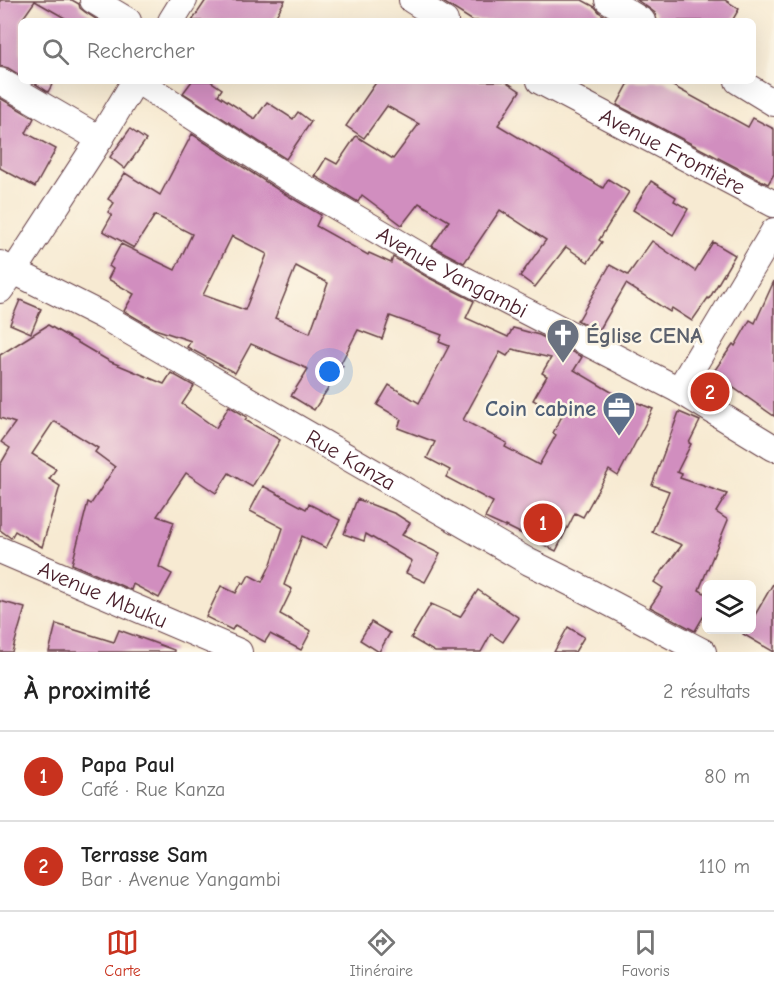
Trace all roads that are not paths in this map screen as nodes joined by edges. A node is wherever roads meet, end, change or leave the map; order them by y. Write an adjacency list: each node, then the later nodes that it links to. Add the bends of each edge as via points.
1 (93, 0): 5 (street)
2 (184, 0): 6 (street)
3 (412, 0): 7 (street)
4 (608, 0): 8 (street)
5 (123, 18)
6 (173, 18)
7 (440, 18)
8 (637, 18)
9 (0, 81): 15 (street)
10 (135, 84): 15 (street)
11 (142, 84): 19 (street, Avenue Yangambi, via 288,178 436,265)
12 (546, 84): 16 (street, Avenue Frontière)
13 (743, 84): 14 (street)
14 (774, 103)
15 (100, 139): 18 (street)
16 (774, 204)
17 (774, 231): 19 (street)
18 (5, 275): 23 (street, Rue Kanza, via 103,316 530,562)
19 (679, 390): 20 (street, Avenue Yangambi)
20 (774, 448)
21 (0, 550): 22 (street, Avenue Mbuku)
22 (239, 652)
23 (702, 652)

